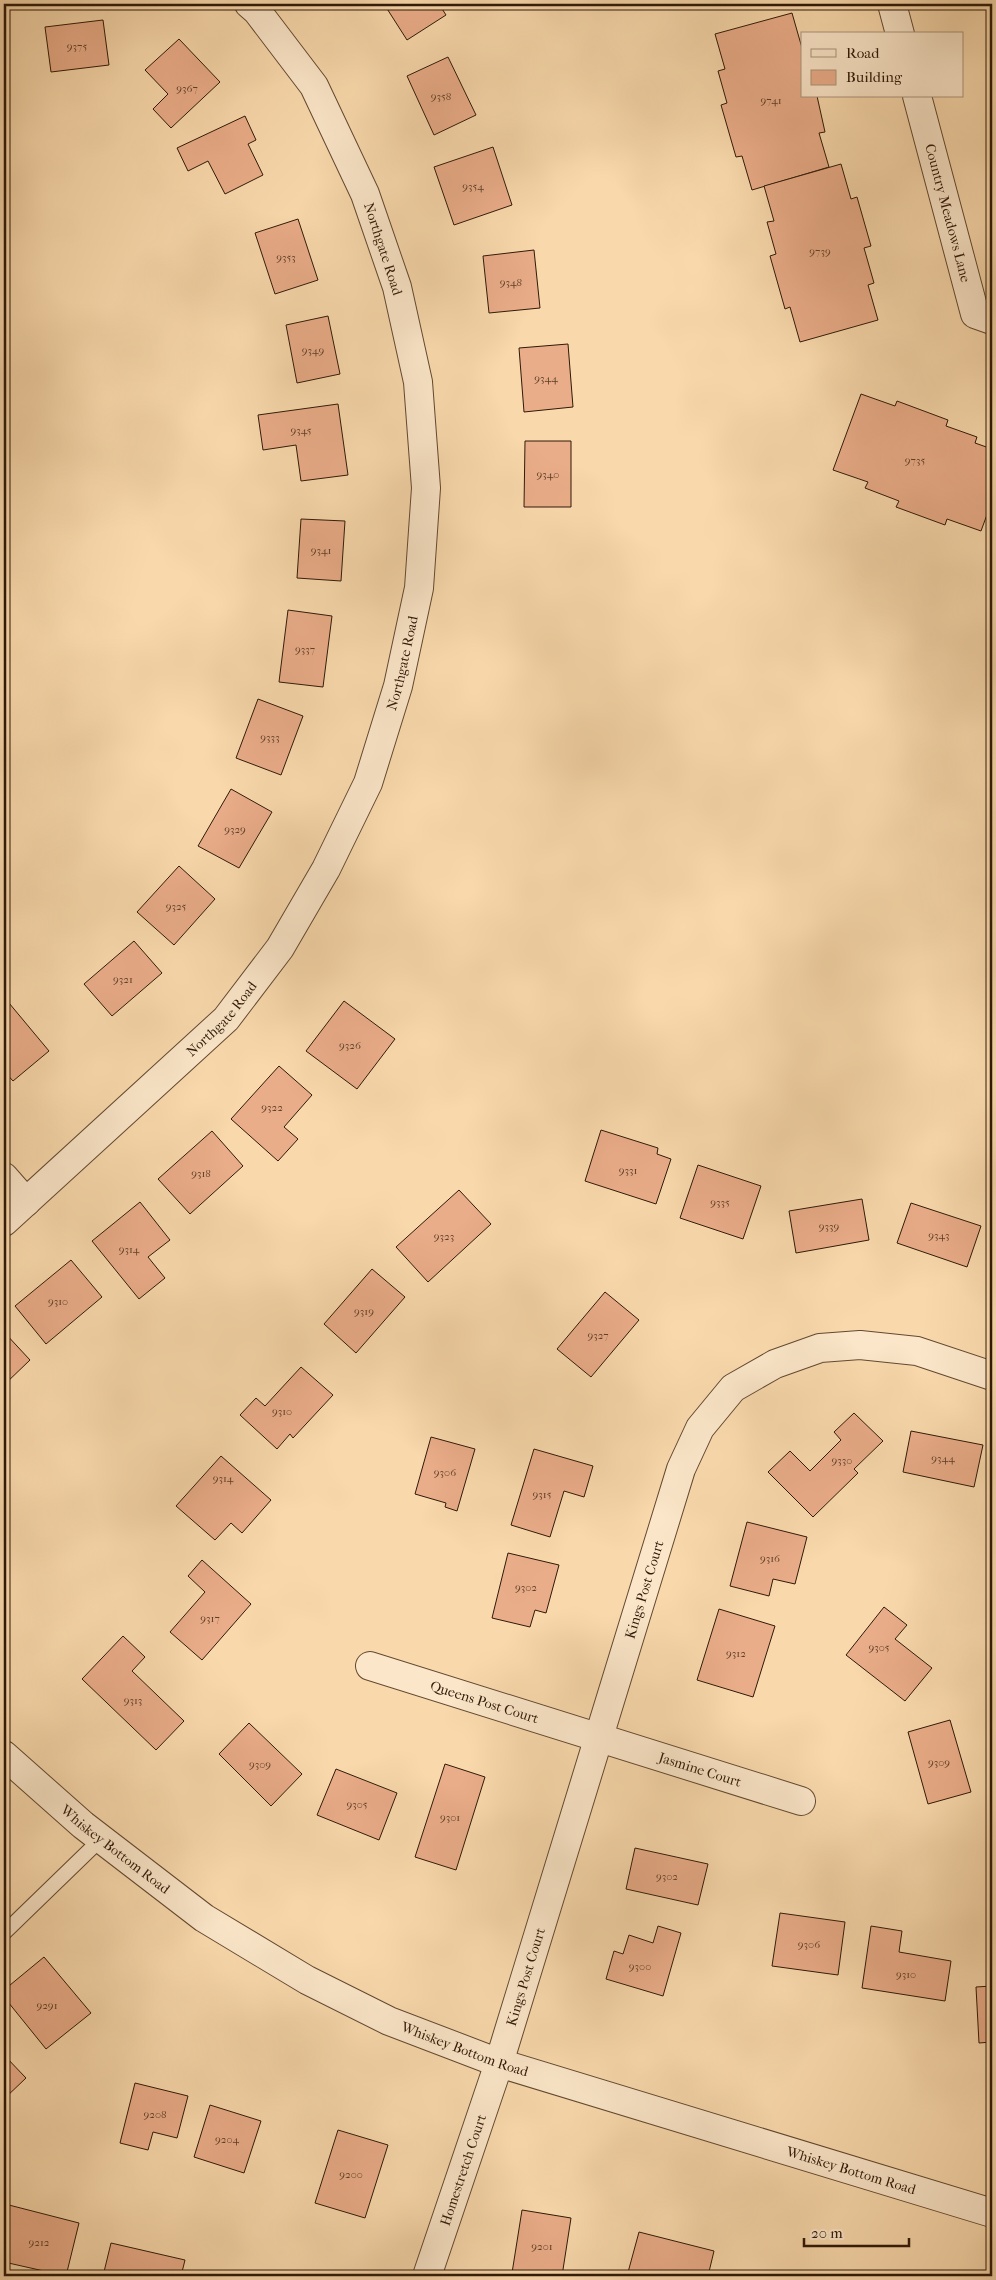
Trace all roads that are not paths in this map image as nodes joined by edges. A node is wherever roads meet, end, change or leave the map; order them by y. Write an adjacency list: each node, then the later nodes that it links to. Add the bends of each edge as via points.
1 (248, 4): 7 (street, Northgate Road, via 257,11 314,86 365,194 397,287 418,382 426,488 419,588 398,686 368,783 326,869 280,948 226,1020)
2 (892, 4): 3 (street)
3 (899, 32)
4 (918, 98): 5 (street, Country Meadows Lane, via 975,314)
5 (992, 320)
6 (4, 1177): 7 (street)
7 (26, 1202): 8 (street, Northgate Road)
8 (4, 1222)
9 (992, 1376): 11 (street, Kings Post Court, via 917,1351 860,1345 820,1348 775,1364 733,1388 700,1428 681,1469)
10 (370, 1666): 11 (street, Queens Post Court)
11 (600, 1737): 13 (street, Jasmine Court); 16 (street, Kings Post Court)
12 (4, 1755): 14 (street, Whiskey Bottom Road)
13 (801, 1801)
14 (101, 1839): 15 (lane); 16 (street, Whiskey Bottom Road, via 204,1918 307,1980 389,2022)
15 (4, 1933)
16 (499, 2063): 17 (street, Whiskey Bottom Road); 18 (street, Homestretch Court)
17 (992, 2213)
18 (427, 2276)

